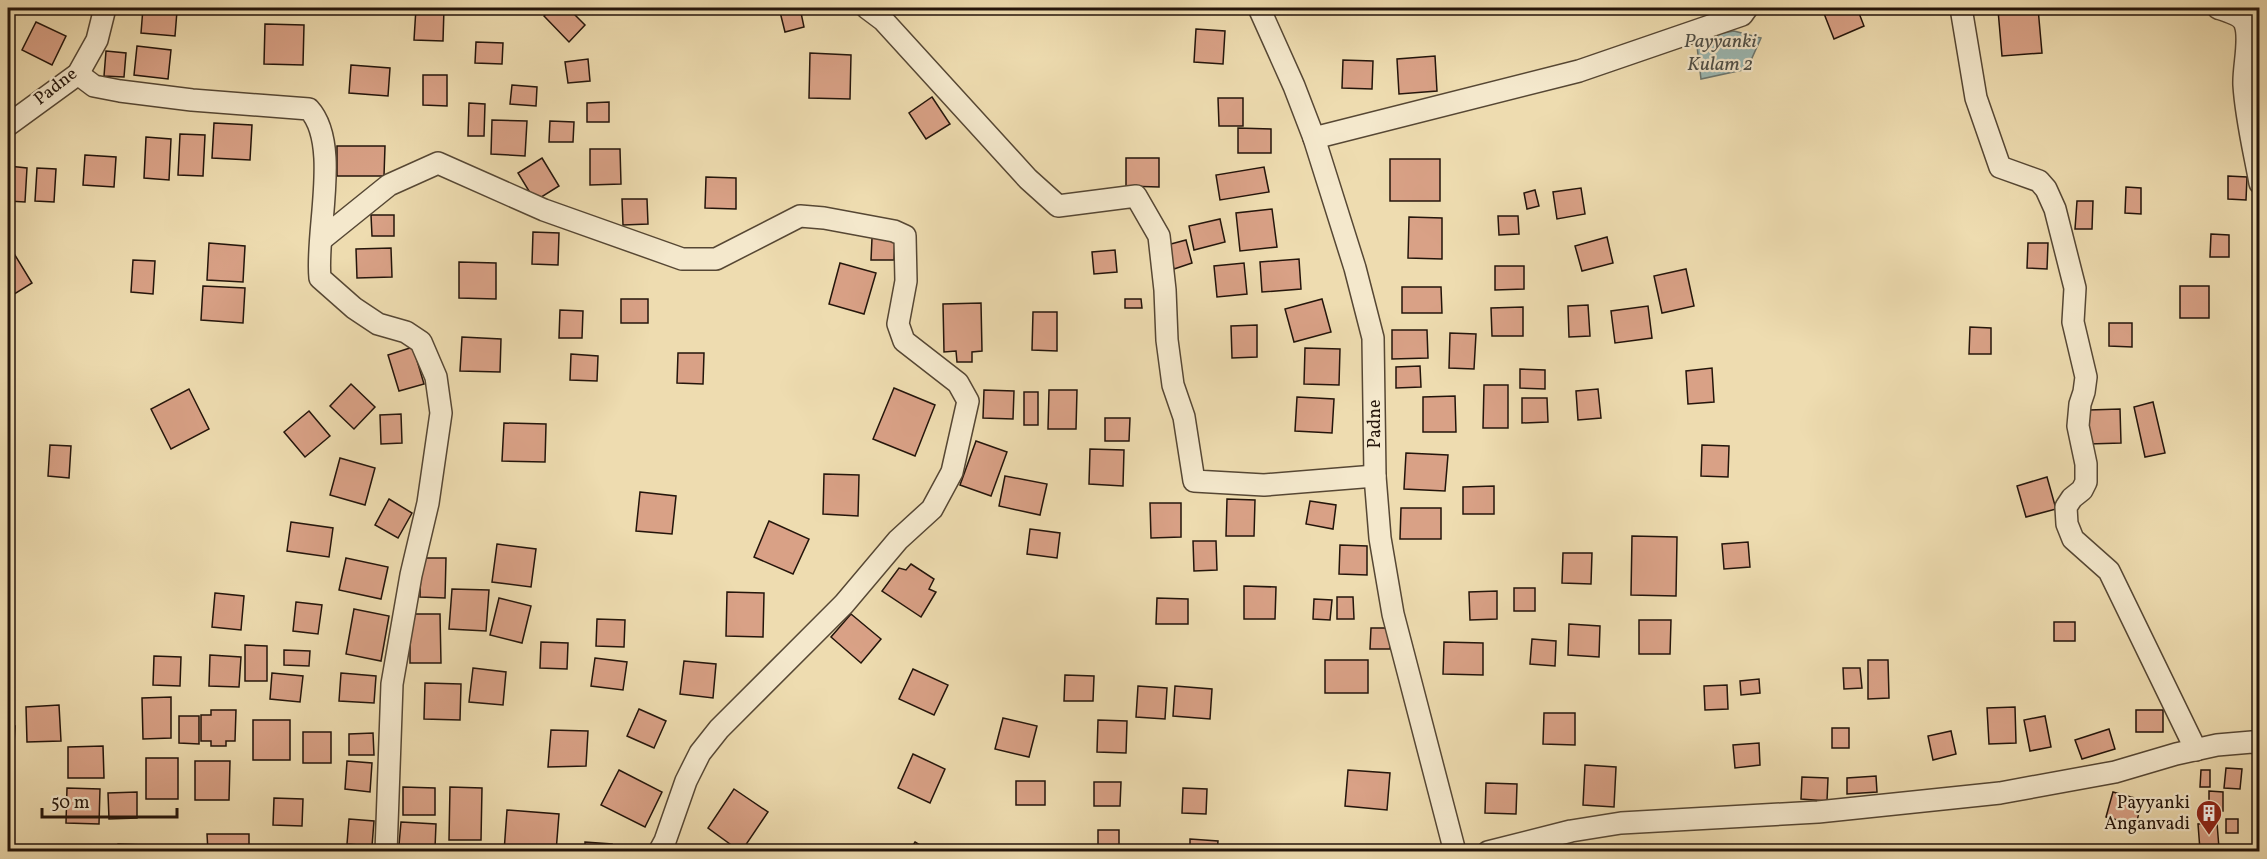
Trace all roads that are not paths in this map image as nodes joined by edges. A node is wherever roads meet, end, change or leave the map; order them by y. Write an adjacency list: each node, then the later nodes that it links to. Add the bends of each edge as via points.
1 (105, 8): 7 (street, Padne, via 97,40)
2 (867, 8): 12 (street, via 883,20 1058,207 1136,196 1159,236 1167,340 1194,480 1264,485)
3 (1259, 8): 9 (street, Padne)
4 (1747, 8): 9 (street, via 1742,15 1579,71)
5 (1961, 8): 14 (street, via 1976,98 1992,148 2000,166 2040,181 2046,189 2055,209 2075,288 2073,322 2086,377 2078,426 2086,482 2066,507 2067,524 2073,539 2109,571)
6 (2218, 8): 10 (street, via 2245,22 2246,108)
7 (78, 74): 8 (street, Padne); 11 (street, via 94,86 120,91 309,109 317,117 325,141)
8 (8, 125)
9 (1314, 138): 12 (street, Padne, via 1373,338)
10 (2259, 183)
11 (322, 239): 15 (street, via 320,278 378,324 406,332 421,342 436,377 441,413 428,503 392,684); 16 (street, via 389,185 438,163 544,210 682,260 716,260 800,216 905,236 906,281 898,324 904,341 958,383 968,401 951,472 932,508 700,753)
12 (1375, 476): 17 (street, Padne, via 1380,538 1393,614)
13 (2259, 744): 14 (street, via 2230,743)
14 (2196, 750): 18 (street, via 2115,772 2000,793 1818,812 1621,823)
15 (386, 852)
16 (658, 852)
17 (1455, 852)
18 (1488, 852)

